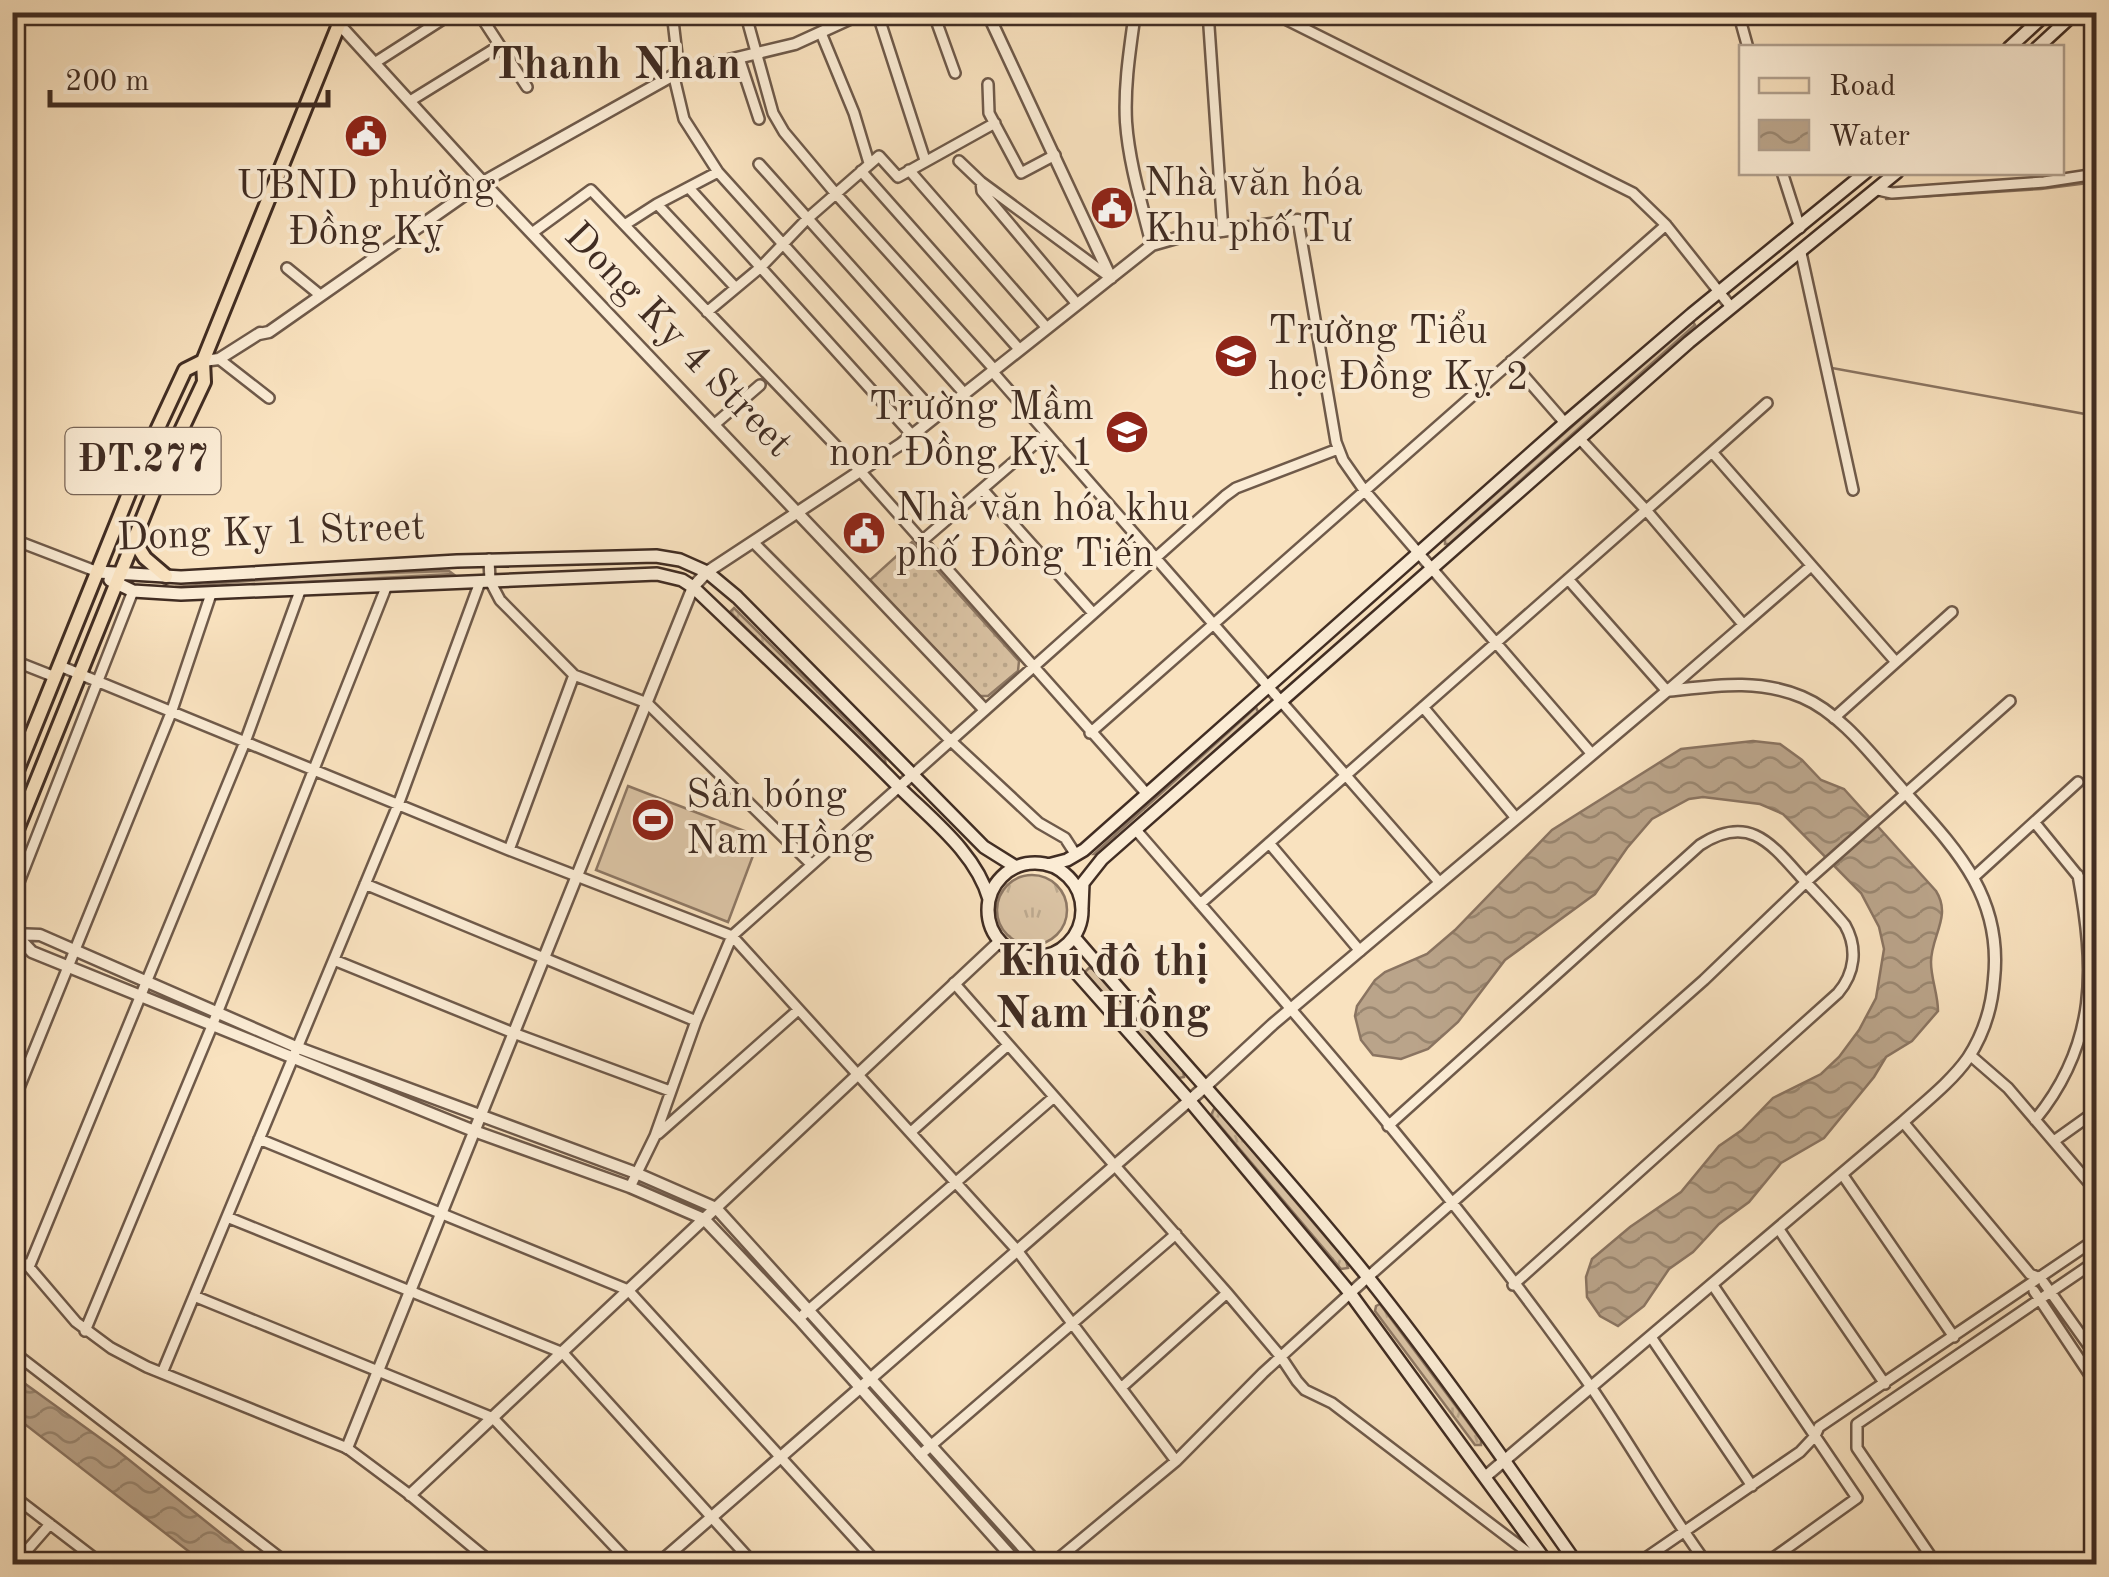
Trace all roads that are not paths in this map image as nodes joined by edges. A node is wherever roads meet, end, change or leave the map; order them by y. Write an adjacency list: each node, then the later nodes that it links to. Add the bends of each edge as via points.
1 (25, 12): 17 (street)
2 (328, 12): 18 (street, Dong Ky 4 Street)
3 (454, 12): 26 (street)
4 (478, 12): 23 (street)
5 (672, 12): 28 (street)
6 (745, 12): 24 (street)
7 (865, 12): 19 (street)
8 (877, 12): 35 (street)
9 (933, 12): 27 (street)
10 (987, 12): 34 (street)
11 (1135, 12): 60 (street, via 1126,123)
12 (1208, 12): 57 (street)
13 (1271, 12): 55 (street, via 1633,193)
14 (1738, 12): 20 (street)
15 (2048, 12): 21 (main road)
16 (2076, 12): 22 (main road)
17 (12, 17)
18 (342, 18): 26 (street, Dong Ky 4 Street); 74 (main road, ĐT.277)
19 (820, 32): 24 (street); 37 (street)
20 (1747, 45)
21 (2012, 45)
22 (2040, 45)
23 (499, 46): 30 (street); 31 (street)
24 (755, 54): 25 (street); 50 (street, via 772,113)
25 (740, 58): 28 (street); 32 (street)
26 (376, 62): 31 (street, Dong Ky 4 Street)
27 (955, 73)
28 (676, 75): 41 (street, via 684,119); 46 (street)
29 (988, 84): 33 (street)
30 (527, 86)
31 (410, 101): 46 (street, Dong Ky 4 Street)
32 (759, 119)
33 (994, 123): 34 (street, via 1020,173); 35 (street)
34 (1055, 155): 64 (street)
35 (925, 160): 39 (street)
36 (959, 161): 47 (street)
37 (869, 163): 39 (street, via 879,156 898,177); 40 (street)
38 (759, 164): 52 (street)
39 (910, 170): 71 (street)
40 (860, 171): 50 (street); 72 (street)
41 (718, 172): 48 (street); 59 (street)
42 (2096, 174): 49 (street)
43 (1783, 175): 56 (street)
44 (1862, 175): 56 (main road)
45 (1894, 175): 49 (main road)
46 (484, 182): 58 (street, Dong Ky 4 Street); 67 (street)
47 (981, 182): 64 (street); 68 (street, via 982,192)
48 (688, 188): 51 (street); 62 (street)
49 (1878, 190): 61 (main road)
50 (836, 194): 52 (street); 76 (street)
51 (657, 204): 54 (street); 65 (street)
52 (808, 219): 59 (street); 78 (street)
53 (1298, 220): 57 (street); 87 (street)
54 (626, 224): 58 (street, via 590,190); 70 (street)
55 (1666, 225): 66 (street); 75 (street)
56 (1800, 228): 66 (main road)
57 (1223, 231): 60 (street)
58 (532, 233): 83 (street, Dong Ky 4 Street)
59 (783, 242): 62 (street); 81 (street)
60 (1152, 245): 64 (street)
61 (1801, 253): 69 (main road); 92 (street)
62 (762, 267): 65 (street); 85 (street)
63 (287, 268): 67 (street)
64 (1110, 278): 68 (street)
65 (736, 288): 70 (street)
66 (1719, 292): 69 (street); 82 (main road)
67 (320, 295): 73 (street)
68 (1077, 304): 71 (street)
69 (1731, 307): 86 (main road)
70 (707, 312): 89 (street)
71 (1046, 328): 72 (street)
72 (1019, 349): 76 (street)
73 (219, 359): 74 (street); 79 (street)
74 (202, 361): 96 (main road, ĐT.277, via 204,382); 104 (main road, ĐT.277, via 185,370)
75 (1511, 361): 82 (street); 91 (street)
76 (993, 370): 78 (street); 84 (street)
77 (760, 385): 83 (street)
78 (964, 393): 81 (street)
79 (269, 398)
80 (1767, 403): 88 (street)
81 (938, 414): 85 (street)
82 (1565, 423): 99 (main road)
83 (715, 424): 94 (street, Dong Ky 4 Street)
84 (1046, 434): 90 (street); 100 (street)
85 (912, 436): 89 (street)
86 (1578, 438): 93 (street); 103 (main road)
87 (1338, 449): 91 (street); 100 (street, via 1236,488)
88 (1712, 452): 93 (street); 102 (street)
89 (861, 472): 94 (street); 97 (street)
90 (983, 490): 97 (street); 115 (street)
91 (1364, 490): 99 (street); 117 (street)
92 (1853, 490)
93 (1646, 510): 108 (street); 118 (street)
94 (798, 514): 98 (street); 135 (street, Dong Ky 4 Street)
95 (12, 540): 104 (street)
96 (134, 541): 106 (main road); 107 (main road, ĐT.277)
97 (922, 541): 122 (street)
98 (753, 542): 105 (street); 139 (street)
99 (1417, 553): 103 (street); 128 (main road)
100 (1155, 556): 115 (street); 117 (street)
101 (489, 560): 105 (main road, Dong Ky 1 Street, via 656,556); 106 (main road, Dong Ky 1 Street); 109 (street)
102 (1811, 566): 118 (street); 121 (street)
103 (1430, 568): 119 (street); 131 (main road)
104 (98, 572): 107 (main road, Dong Ky 1 Street); 123 (main road, ĐT.277)
105 (707, 572): 111 (street); 143 (main road)
106 (166, 576): 107 (main road, Dong Ky 1 Street)
107 (119, 578): 112 (main road, Dong Ky 1 Street); 125 (main road, ĐT.277)
108 (1568, 579): 119 (street); 130 (street)
109 (485, 581): 110 (main road, Dong Ky 1 Street); 111 (main road, Dong Ky 1 Street, via 657,574); 126 (street); 150 (street)
110 (387, 585): 113 (main road, Dong Ky 1 Street); 142 (street)
111 (693, 587): 133 (street); 147 (main road)
112 (134, 590): 114 (main road, Dong Ky 1 Street); 127 (street)
113 (300, 590): 114 (main road, Dong Ky 1 Street); 140 (street)
114 (211, 594): 136 (street)
115 (1092, 612): 122 (street)
116 (1952, 612): 121 (street)
117 (1213, 621): 128 (street); 138 (street)
118 (1742, 623): 124 (street)
119 (1496, 643): 134 (street); 141 (street)
120 (12, 660): 123 (street)
121 (1896, 662): 137 (street)
122 (1032, 667): 135 (street); 138 (street)
123 (57, 671): 125 (street); 145 (main road, ĐT.277)
124 (1688, 672): 129 (street, via 1687,682); 130 (street)
125 (79, 674): 127 (street); 154 (main road, ĐT.277)
126 (574, 675): 133 (street); 156 (street)
127 (99, 683): 136 (street); 169 (street)
128 (1270, 685): 131 (street); 148 (main road)
129 (1696, 688): 130 (street); 137 (street, via 1769,686)
130 (1667, 691): 141 (street)
131 (1282, 699): 144 (street); 153 (main road)
132 (2010, 701): 149 (street)
133 (647, 703): 158 (street); 161 (street)
134 (1424, 707): 144 (street); 151 (street)
135 (984, 709): 139 (street)
136 (171, 712): 140 (street); 176 (street)
137 (1834, 718): 149 (street)
138 (1090, 733): 148 (street)
139 (950, 740): 143 (street); 157 (street, via 1065,838)
140 (245, 742): 142 (street); 182 (street)
141 (1591, 753): 151 (street)
142 (314, 771): 150 (street); 187 (street)
143 (913, 774): 147 (street); 160 (main road, via 983,845)
144 (1348, 774): 155 (street); 166 (street)
145 (13, 778)
146 (2078, 782): 152 (street)
147 (899, 787): 158 (street); 167 (main road, via 968,858)
148 (1146, 794): 157 (main road)
149 (1907, 794): 163 (street); 164 (street)
150 (398, 805): 156 (street); 165 (street)
151 (1516, 818): 166 (street)
152 (2035, 823): 162 (street); 163 (street)
153 (1136, 830): 170 (street); 171 (main road, via 1086,877)
154 (12, 842)
155 (1269, 843): 170 (street); 177 (street)
156 (508, 850): 161 (street)
157 (1076, 855): 159 (main road)
158 (811, 864): 173 (street)
159 (1048, 865): 160 (main road); 171 (main road, via 1073,883)
160 (1016, 867): 167 (main road)
161 (579, 875): 173 (street); 179 (street)
162 (2078, 875): 168 (street); 202 (street, via 2090,950 2085,1019 2064,1080)
163 (1974, 877): 193 (street, via 1989,909 1996,952 1992,998)
164 (1806, 882): 204 (street, via 1760,837 1732,831 1709,839); 216 (street); 229 (street, via 1849,932 1854,958 1844,986)
165 (365, 884): 179 (street); 180 (street)
166 (1440, 884): 177 (street)
167 (988, 898): 175 (main road, via 988,922)
168 (2096, 898)
169 (12, 900)
170 (1200, 904): 185 (street)
171 (1082, 908): 174 (main road)
172 (14, 935): 176 (street, via 40,934); 181 (street, via 32,952)
173 (732, 936): 186 (street); 188 (street)
174 (1074, 937): 178 (main road); 195 (main road)
175 (999, 942): 178 (main road, via 1024,957); 183 (street)
176 (75, 950): 181 (street); 182 (street)
177 (1360, 951): 185 (street)
178 (1058, 952): 198 (main road)
179 (546, 958): 188 (street); 190 (street)
180 (334, 960): 190 (street); 192 (street)
181 (68, 967): 184 (street); 199 (street)
182 (146, 983): 184 (street); 187 (street)
183 (954, 983): 191 (street); 194 (street)
184 (140, 996): 189 (street); 227 (street)
185 (1291, 1009): 195 (street); 204 (street)
186 (798, 1010): 194 (street); 207 (street)
187 (217, 1013): 189 (street); 192 (street)
188 (696, 1021): 196 (street)
189 (212, 1026): 192 (street); 241 (street)
190 (516, 1034): 196 (street); 201 (street)
191 (1008, 1044): 197 (street); 206 (street)
192 (294, 1053): 201 (street); 205 (street); 208 (street)
193 (1970, 1055): 202 (street); 203 (street)
194 (858, 1073): 206 (street); 217 (street)
195 (1206, 1086): 198 (street); 228 (main road)
196 (670, 1091): 207 (street)
197 (1054, 1097): 210 (street); 213 (street)
198 (1190, 1100): 210 (street); 235 (main road)
199 (12, 1105)
200 (2096, 1111): 209 (street)
201 (481, 1116): 205 (street); 211 (street)
202 (2036, 1120): 209 (street)
203 (1903, 1122): 212 (street); 231 (street)
204 (1388, 1126): 216 (street)
205 (474, 1131): 214 (street); 218 (street)
206 (911, 1132): 213 (street)
207 (656, 1136): 211 (street)
208 (259, 1139): 218 (street); 219 (street)
209 (2054, 1141): 215 (street)
210 (1114, 1164): 222 (street); 224 (street)
211 (636, 1173): 214 (street); 217 (street)
212 (1842, 1174): 221 (street); 243 (street)
213 (956, 1182): 224 (street); 238 (street)
214 (630, 1187): 220 (street)
215 (2096, 1191)
216 (1450, 1204): 228 (street); 229 (street)
217 (716, 1208): 220 (street); 238 (street)
218 (442, 1214): 232 (street); 233 (street)
219 (227, 1217): 233 (street); 237 (street)
220 (704, 1219): 232 (street); 239 (street)
221 (1778, 1228): 230 (street); 252 (street)
222 (1176, 1234): 236 (street); 240 (street)
223 (2096, 1239): 231 (street)
224 (1016, 1249): 240 (street); 251 (street)
225 (12, 1254): 227 (street)
226 (2096, 1262): 234 (street)
227 (29, 1267): 241 (street)
228 (1368, 1277): 235 (street); 263 (main road)
229 (1514, 1284): 255 (street)
230 (1712, 1284): 242 (street); 257 (street)
231 (2036, 1285): 234 (street); 243 (street); 250 (street); 287 (street, via 1857,1424 1857,1448)
232 (628, 1290): 245 (street); 261 (street)
233 (412, 1292): 245 (street); 248 (street)
234 (2051, 1292): 247 (street)
235 (1350, 1293): 246 (street); 264 (main road)
236 (1227, 1294): 246 (street); 254 (street)
237 (194, 1296): 248 (street); 249 (street)
238 (810, 1309): 239 (street); 251 (street)
239 (799, 1319): 253 (street)
240 (1073, 1321): 254 (street); 258 (street)
241 (86, 1331): 249 (street)
242 (1651, 1337): 255 (street); 265 (street)
243 (1954, 1338): 252 (street)
244 (12, 1350): 273 (street)
245 (562, 1353): 256 (street); 268 (street)
246 (1281, 1356): 262 (street); 282 (street, via 1305,1390)
247 (2096, 1356)
248 (380, 1370): 256 (street); 259 (street)
249 (162, 1373): 259 (street)
250 (2094, 1376)
251 (870, 1378): 253 (street); 258 (street)
252 (1884, 1384): 257 (street, via 1819,1427)
253 (858, 1387): 260 (street); 261 (street)
254 (1122, 1387): 262 (street)
255 (1591, 1388): 263 (street); 270 (street)
256 (494, 1418): 267 (street); 275 (street)
257 (1816, 1436): 265 (street); 286 (street, via 1857,1498)
258 (932, 1444): 260 (street); 280 (street)
259 (348, 1448): 267 (street)
260 (920, 1455): 279 (street)
261 (781, 1456): 268 (street); 278 (street)
262 (1176, 1461): 281 (street)
263 (1506, 1462): 264 (street); 283 (main road)
264 (1485, 1477): 282 (main road)
265 (1752, 1486): 270 (street)
266 (12, 1494): 269 (street)
267 (410, 1495): 274 (street)
268 (712, 1518): 276 (street); 277 (street)
269 (50, 1524): 271 (street); 272 (street)
270 (1684, 1533): 284 (street); 285 (street)
271 (15, 1564)
272 (102, 1564)
273 (288, 1564)
274 (494, 1564)
275 (631, 1564)
276 (658, 1564)
277 (754, 1564)
278 (878, 1564)
279 (1018, 1564)
280 (1038, 1564)
281 (1052, 1564)
282 (1546, 1564)
283 (1577, 1564)
284 (1638, 1564)
285 (1707, 1564)
286 (1765, 1564)
287 (1936, 1564)

